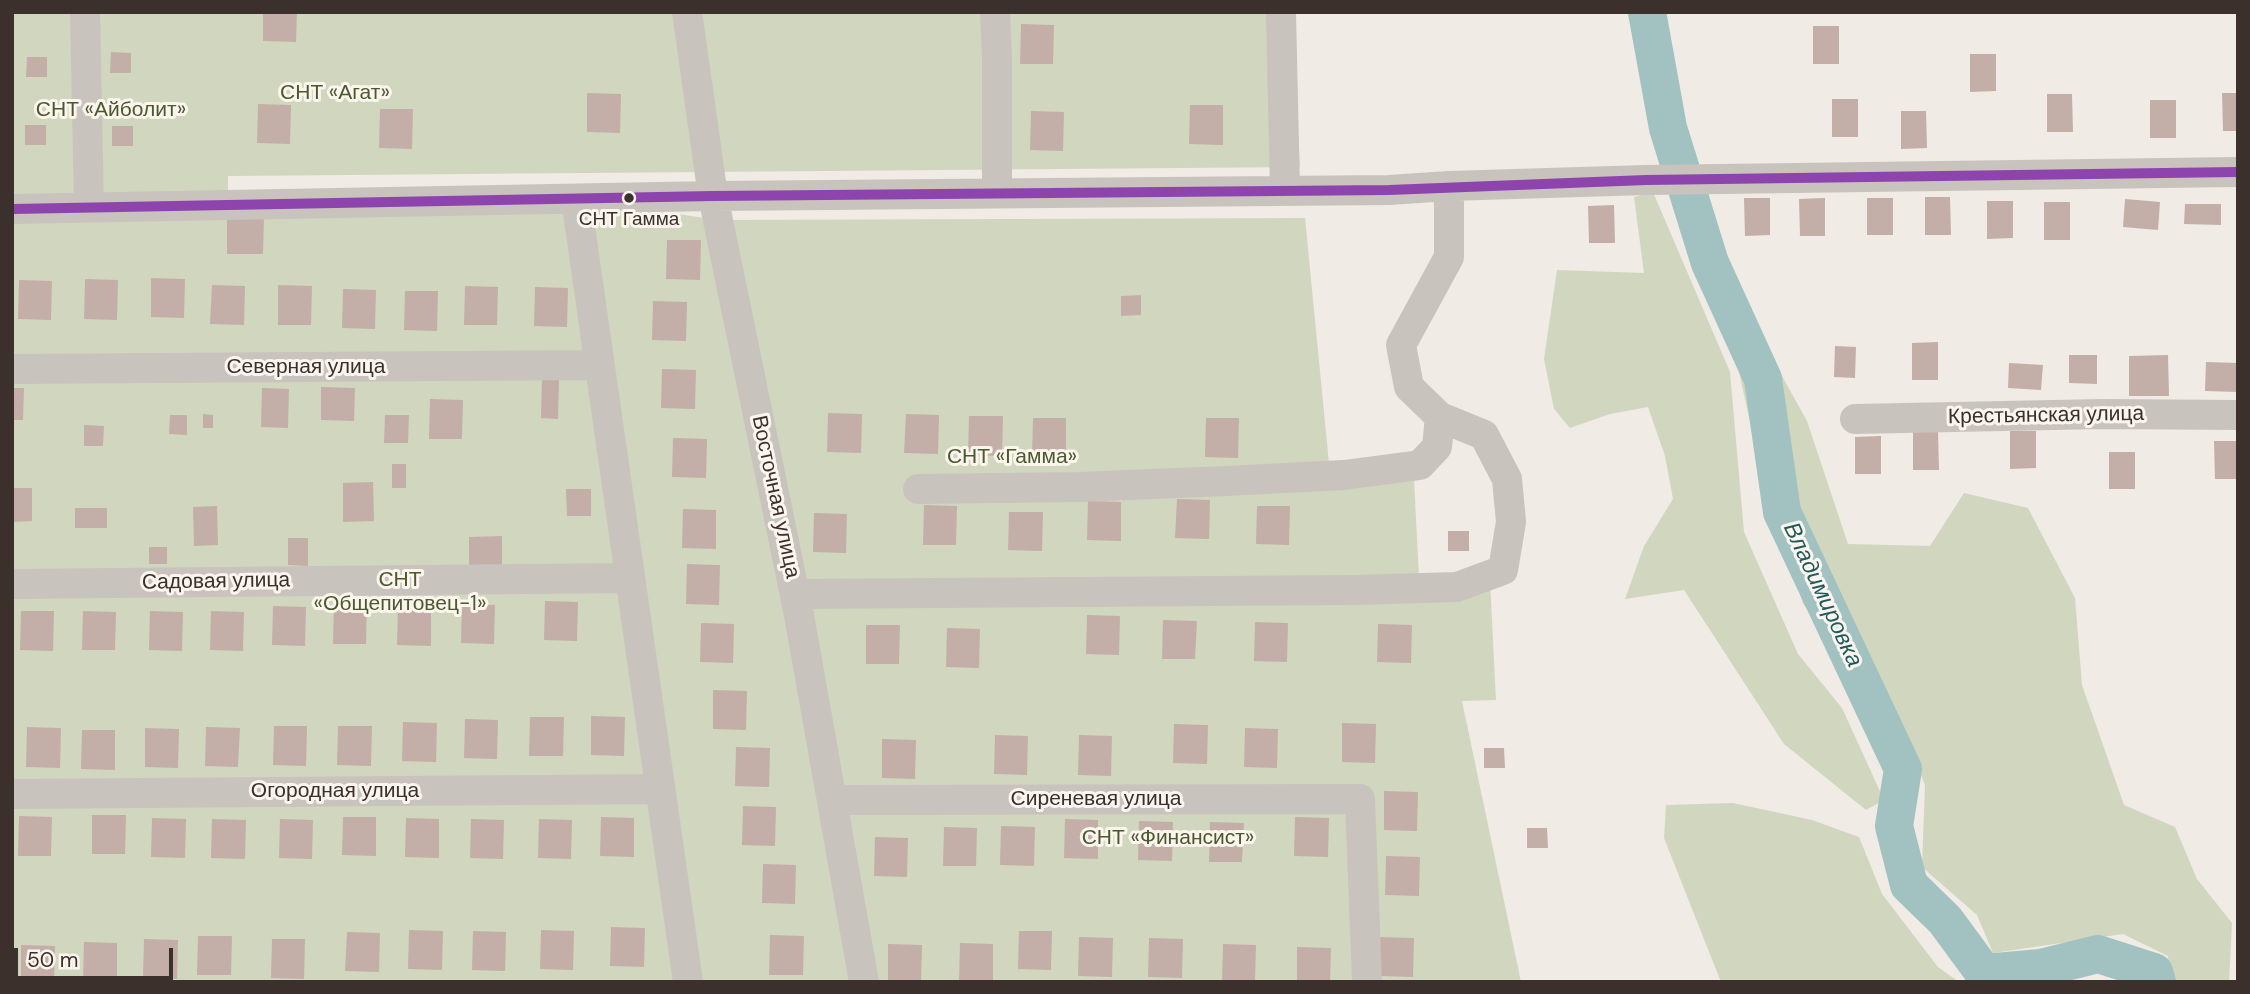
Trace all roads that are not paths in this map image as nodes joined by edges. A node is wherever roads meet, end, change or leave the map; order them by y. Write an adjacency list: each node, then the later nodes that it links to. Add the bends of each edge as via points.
1 (85, 12): 11 (street)
2 (687, 12): 9 (street, Восточная улица)
3 (995, 12): 8 (street)
4 (1281, 12): 7 (street)
5 (2238, 172): 6 (street)
6 (1449, 186): 7 (street); 16 (street, via 1449,257 1401,345 1409,387)
7 (1284, 191): 8 (street)
8 (997, 193): 9 (street)
9 (713, 196): 10 (street); 21 (street, Восточная улица)
10 (576, 199): 11 (street); 13 (street)
11 (89, 207): 12 (street)
12 (12, 209)
13 (599, 365): 14 (street, Северная улица); 19 (street)
14 (12, 369)
15 (2238, 415): 17 (street, Крестьянская улица)
16 (1440, 417): 18 (street, via 1437,447 1420,465 1344,475 1226,481); 21 (street, via 1484,435 1507,480 1511,522 1503,570 1457,587)
17 (1855, 419)
18 (918, 489)
19 (629, 578): 20 (street, Садовая улица); 22 (street)
20 (12, 584)
21 (795, 594): 24 (street, Восточная улица)
22 (659, 789): 23 (street, Огородная улица); 25 (street)
23 (12, 794)
24 (832, 800): 26 (street, Восточная улица); 27 (street, Сиреневая улица, via 1360,799)
25 (688, 982)
26 (864, 982)
27 (1367, 982)

